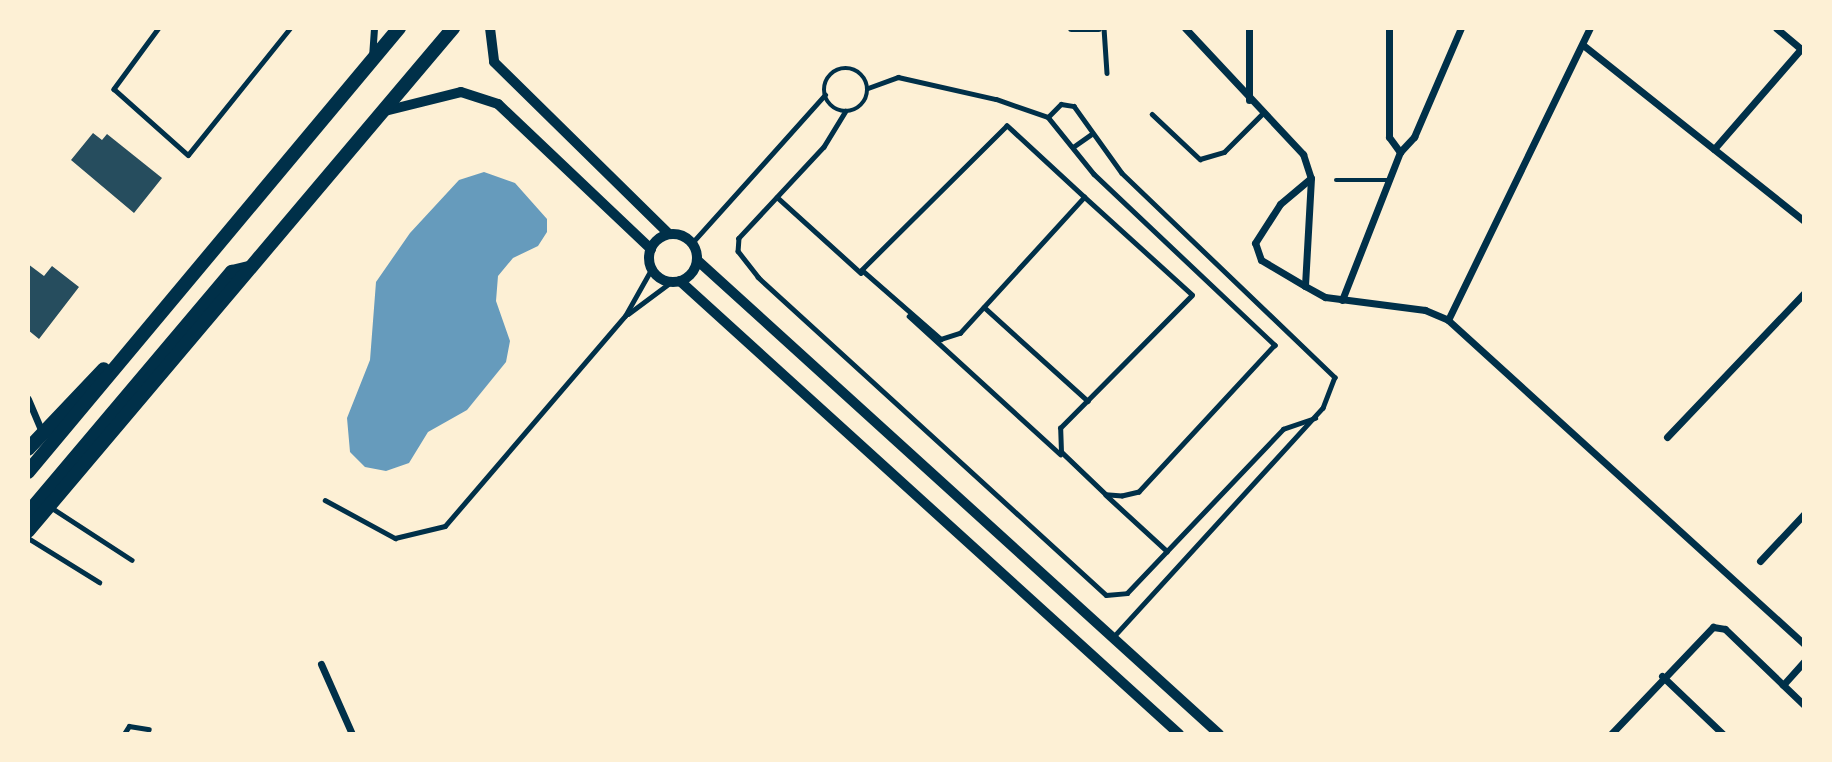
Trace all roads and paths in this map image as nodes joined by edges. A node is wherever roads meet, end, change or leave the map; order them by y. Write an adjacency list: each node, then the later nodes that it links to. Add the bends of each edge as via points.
1 (159, 28): 2 (lane, via 114,89 188,155)
2 (290, 28)
3 (374, 28): 18 (street)
4 (399, 28): 18 (highway)
5 (453, 28): 23 (highway)
6 (489, 28): 38 (main road, via 494,62)
7 (1071, 28): 8 (street)
8 (1098, 28)
9 (1104, 28): 19 (lane)
10 (1185, 28): 22 (street)
11 (1249, 28): 22 (street)
12 (1389, 28): 31 (street, via 1389,136)
13 (1461, 28): 31 (street, via 1414,136)
14 (1590, 28): 16 (street)
15 (1776, 28): 17 (street)
16 (1583, 45): 30 (street); 50 (street)
17 (1802, 50): 30 (street)
18 (372, 58): 51 (highway)
19 (1107, 73)
20 (868, 88): 21 (lane, via 856,70 842,68 830,75); 24 (lane, via 864,102); 27 (lane, via 898,78)
21 (824, 95): 24 (lane); 39 (lane)
22 (1249, 101): 26 (street)
23 (385, 111): 40 (main road, via 461,92 498,104); 42 (highway)
24 (846, 111): 35 (lane, via 824,147)
25 (1152, 114): 26 (lane, via 1200,159 1224,152)
26 (1262, 114): 32 (street, via 1297,146)
27 (1048, 117): 28 (lane, via 1061,104 1074,106); 29 (lane)
28 (1090, 135): 29 (lane); 54 (lane, via 1182,234 1335,377 1336,388)
29 (1073, 147): 53 (lane, via 1275,345 1139,492 1106,495 1061,452 1060,428)
30 (1714, 149): 37 (street)
31 (1400, 152): 34 (street)
32 (1311, 178): 45 (street); 45 (street, via 1280,204 1255,243 1261,260)
33 (1336, 180): 34 (lane)
34 (1390, 180): 47 (street)
35 (777, 197): 65 (lane); 65 (lane, via 739,239 738,251 758,277 1106,595 1127,593)
36 (1084, 197): 48 (lane); 48 (lane, via 1007,126 862,270 941,339 960,333); 53 (lane, via 1192,295)
37 (1804, 221)
38 (669, 234): 39 (main road); 40 (main road)
39 (692, 243): 41 (main road)
40 (651, 249): 43 (main road)
41 (697, 260): 44 (main road); 69 (main road)
42 (249, 268): 60 (highway); 61 (highway, via 233,272)
43 (652, 268): 44 (main road); 49 (lane)
44 (676, 281): 49 (lane); 79 (main road)
45 (1305, 285): 47 (street)
46 (1804, 293): 56 (street)
47 (1342, 300): 50 (street, via 1425,310)
48 (984, 307): 53 (lane)
49 (625, 316): 59 (lane, via 445,526 396,538)
50 (1448, 320): 70 (street)
51 (150, 325): 55 (highway); 58 (highway)
52 (28, 399): 55 (street)
53 (1088, 401)
54 (1315, 418): 65 (lane, via 1283,429); 69 (lane)
55 (42, 433): 57 (highway)
56 (1667, 437)
57 (28, 449)
58 (28, 472)
59 (325, 500)
60 (48, 506): 63 (highway); 66 (lane)
61 (28, 513)
62 (1804, 514): 67 (street)
63 (28, 531)
64 (28, 538): 68 (lane)
65 (1167, 551)
66 (132, 560)
67 (1760, 561)
68 (99, 582)
69 (1112, 639): 80 (main road)
70 (1804, 644)
71 (1804, 662): 74 (street)
72 (321, 664): 78 (street)
73 (1662, 676): 74 (street, via 1713,627 1725,629); 81 (street); 82 (street)
74 (1783, 685): 75 (street)
75 (1804, 705)
76 (149, 729): 77 (lane, via 129,726)
77 (124, 734)
78 (352, 734)
79 (1180, 734)
80 (1219, 734)
81 (1611, 734)
82 (1723, 734)

